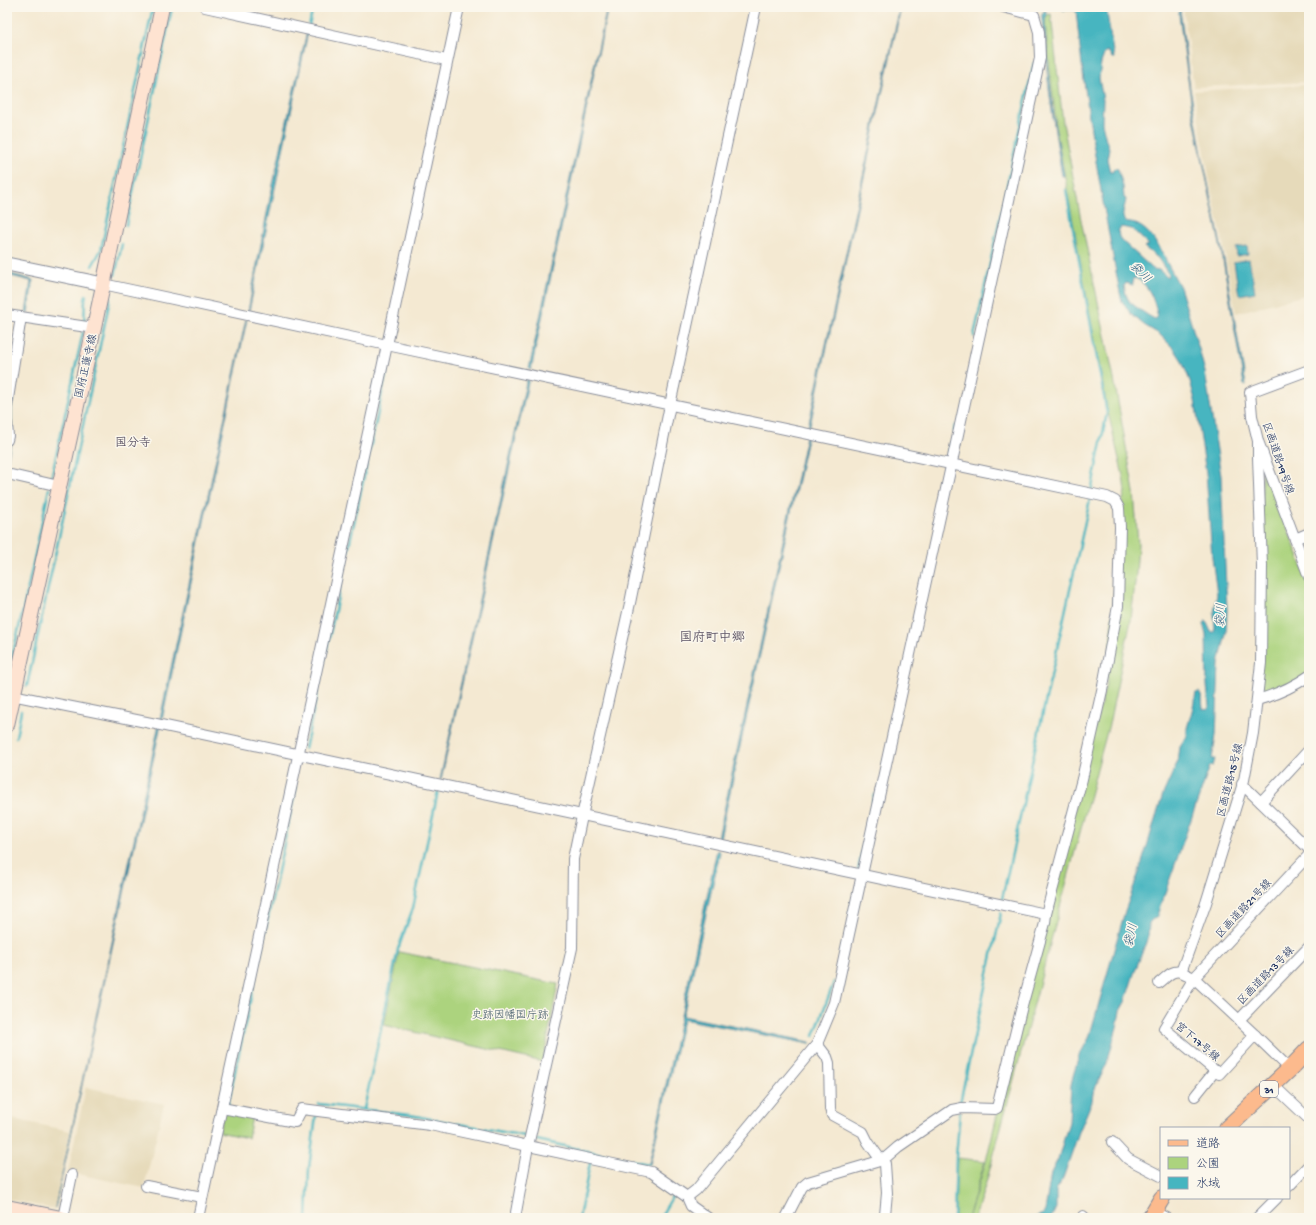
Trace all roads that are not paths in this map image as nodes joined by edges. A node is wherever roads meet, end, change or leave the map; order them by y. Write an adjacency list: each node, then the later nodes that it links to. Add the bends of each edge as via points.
1 (162, 7): 8 (main road, 国府正蓮寺線)
2 (205, 7): 6 (street)
3 (458, 7): 6 (street)
4 (756, 7): 14 (street)
5 (1003, 7): 19 (street, via 1034,15 1039,32 1040,58)
6 (446, 60): 12 (street)
7 (7, 264): 8 (street)
8 (103, 284): 11 (main road, 国府正蓮寺線); 12 (street)
9 (7, 315): 10 (street)
10 (22, 317): 11 (street); 15 (street)
11 (94, 328): 21 (main road, 国府正蓮寺線)
12 (387, 345): 14 (street); 30 (street)
13 (1309, 370): 18 (street, 区画道路19号線, via 1250,392)
14 (670, 404): 19 (street); 33 (street, via 630,603)
15 (7, 405)
16 (7, 424): 17 (street)
17 (7, 440)
18 (1258, 441): 23 (street, 区画道路19号線); 27 (street, 区画道路15号線, via 1262,566 1261,663)
19 (951, 464): 36 (street); 37 (street, via 1107,497 1115,501 1119,508 1118,606 1082,779)
20 (7, 474): 21 (street)
21 (59, 486): 26 (main road, 国府正蓮寺線)
22 (1309, 533): 23 (street)
23 (1296, 539): 24 (street, 区画道路19号線)
24 (1309, 577)
25 (1309, 676): 27 (street, via 1273,695)
26 (10, 695): 28 (main road, 国府正蓮寺線); 30 (street)
27 (1257, 700): 31 (street, 区画道路15号線)
28 (7, 725)
29 (1309, 750): 32 (street)
30 (299, 755): 33 (street); 50 (street)
31 (1242, 784): 32 (street); 39 (street, 区画道路15号線, via 1206,903)
32 (1261, 802): 34 (street)
33 (582, 816): 36 (street); 54 (street, via 573,859 572,948)
34 (1309, 849)
35 (1309, 855): 40 (street, 区画道路21号線)
36 (862, 875): 37 (street); 44 (street, via 834,1003)
37 (1046, 914): 55 (street, via 997,1108 952,1110)
38 (1309, 946): 42 (street, 区画道路13号線)
39 (1181, 972): 40 (street); 41 (street, via 1171,973)
40 (1194, 978): 42 (street); 47 (street, 宮下17号線, via 1164,1028)
41 (1159, 983)
42 (1239, 1020): 43 (street)
43 (1255, 1035): 46 (street); 47 (street, 宮下17号線, via 1219,1074)
44 (817, 1044): 55 (street, via 829,1063 832,1115 863,1132); 62 (street)
45 (1309, 1049): 46 (main road, 31)
46 (1290, 1069): 48 (main road, 31)
47 (1215, 1071): 49 (street)
48 (1273, 1085): 51 (street); 52 (main road, 31)
49 (1195, 1096)
50 (222, 1108): 54 (street, via 295,1122 302,1109 430,1125); 61 (street)
51 (1309, 1119)
52 (1228, 1127)
53 (1112, 1142): 58 (street, via 1128,1159)
54 (528, 1146): 62 (street, via 651,1172); 67 (street)
55 (883, 1160): 69 (street, via 808,1182 802,1187); 70 (street, via 887,1193)
56 (1309, 1165): 59 (street)
57 (72, 1175): 65 (street)
58 (1160, 1175)
59 (1290, 1185)
60 (146, 1186): 61 (street)
61 (202, 1197): 66 (street)
62 (688, 1197): 68 (street, via 691,1206)
63 (1276, 1199): 71 (street)
64 (7, 1207): 65 (main road)
65 (62, 1218)
66 (198, 1218)
67 (515, 1218)
68 (708, 1218)
69 (786, 1218)
70 (886, 1218)
71 (1257, 1218)

